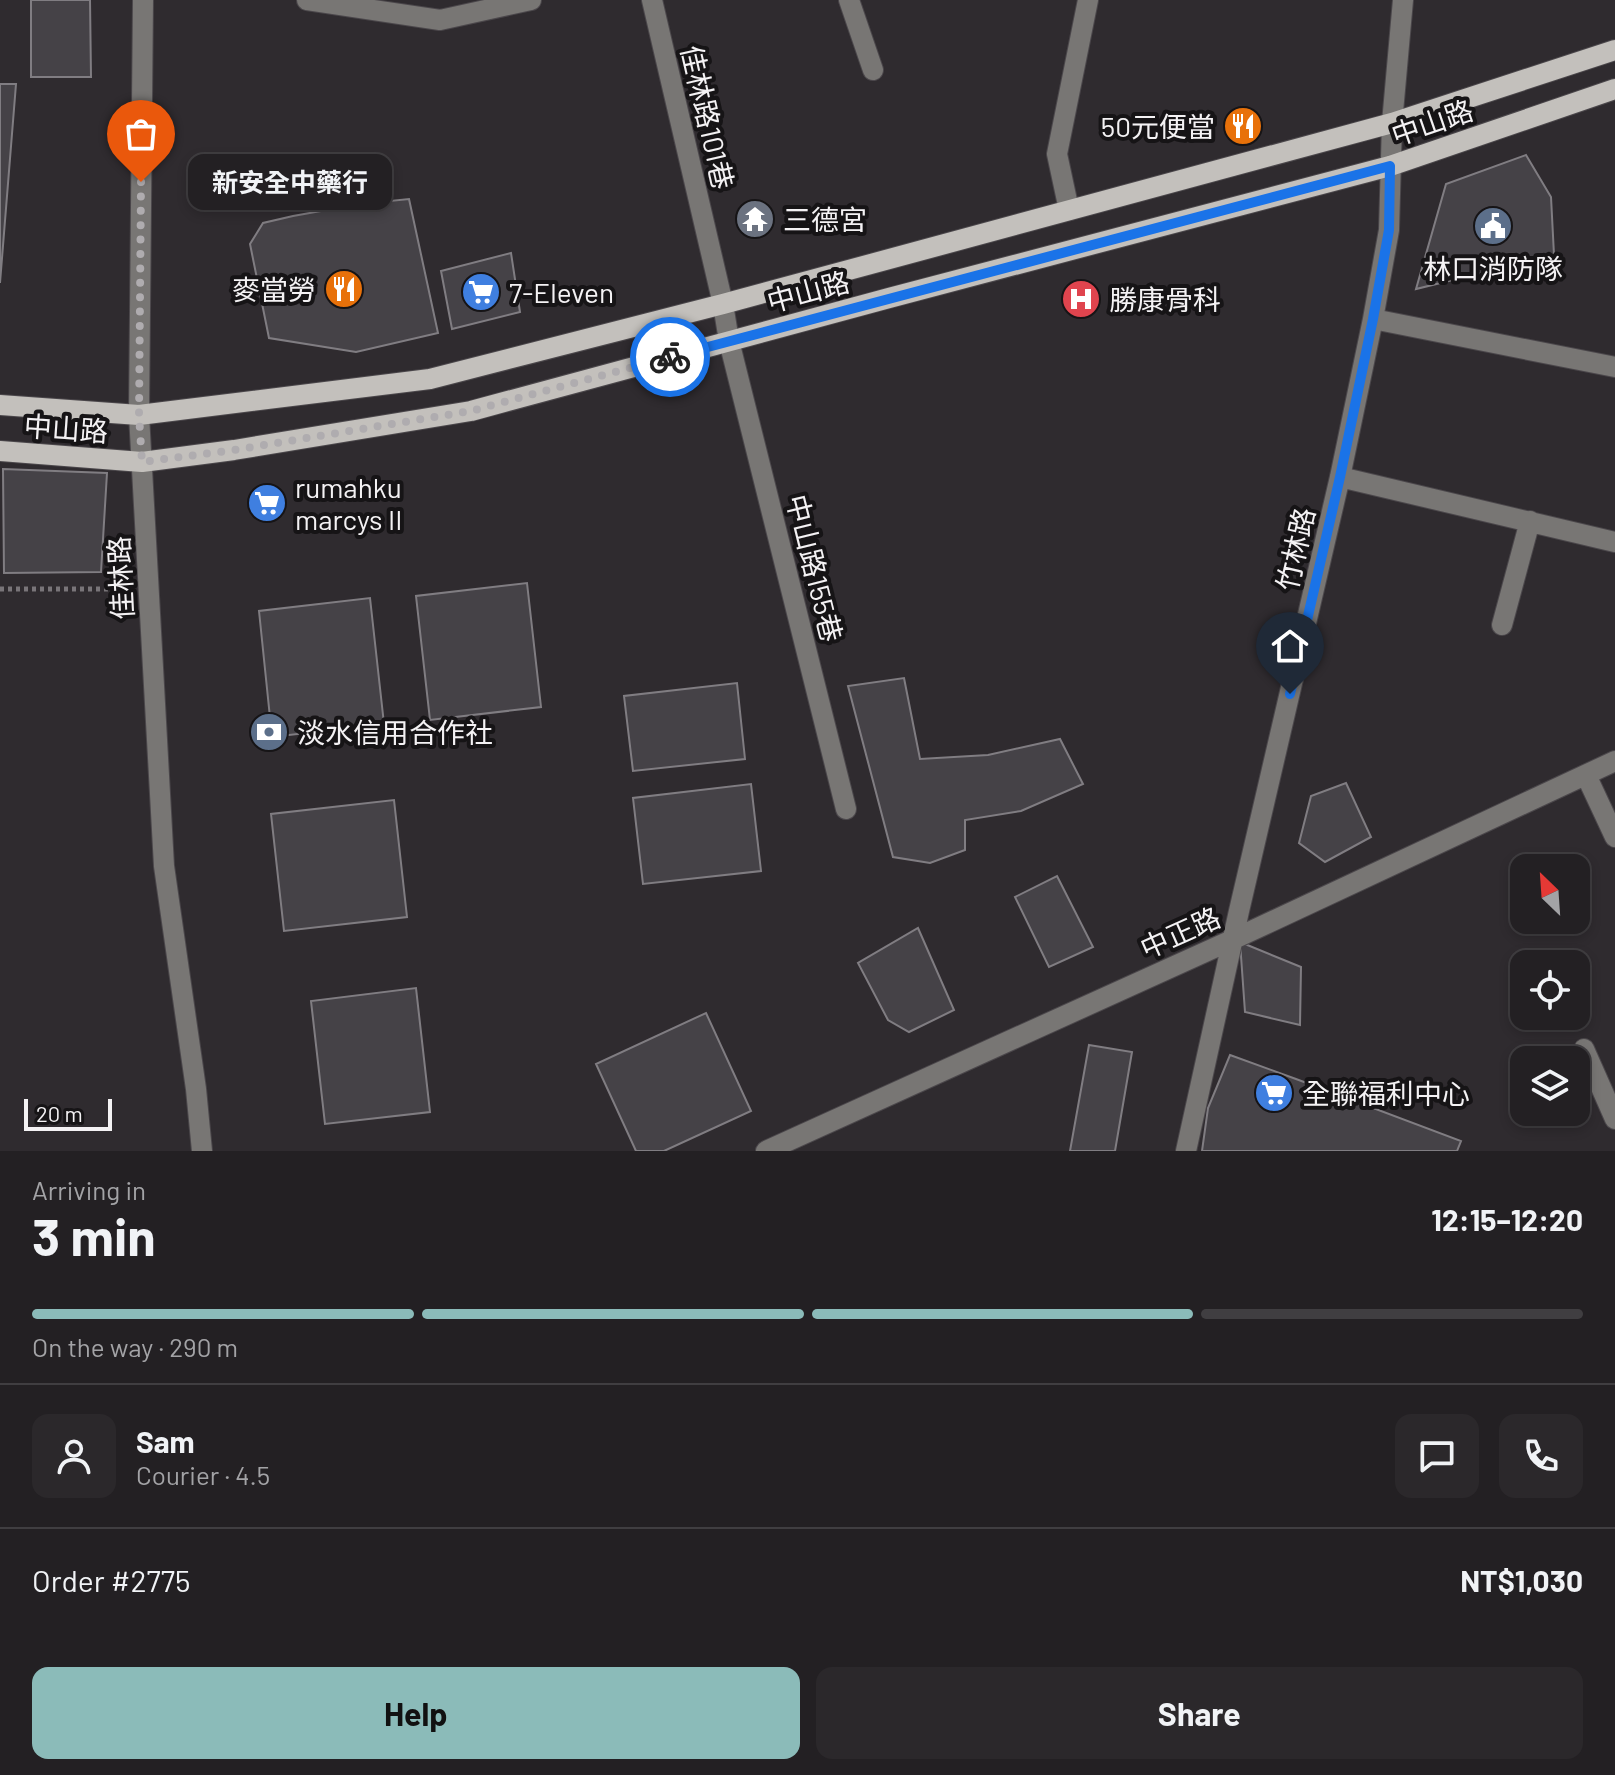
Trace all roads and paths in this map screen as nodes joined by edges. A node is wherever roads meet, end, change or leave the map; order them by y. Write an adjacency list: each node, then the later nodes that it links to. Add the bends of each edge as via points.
1 (143, 0): 19 (street, 佳林路)
2 (311, 0): 3 (street, via 440,20)
3 (531, 0)
4 (652, 0): 14 (street, 佳林路101巷)
5 (849, 0): 9 (street)
6 (1088, 0): 13 (street, via 1057,154)
7 (1403, 0): 11 (street, 竹林路)
8 (1615, 50): 11 (main road, 中山路)
9 (873, 70)
10 (1615, 89): 12 (main road, 中山路)
11 (1392, 123): 12 (street, 竹林路); 13 (main road, 中山路)
12 (1390, 166): 15 (street, 竹林路, via 1389,230); 16 (main road, 中山路)
13 (1069, 210): 14 (main road, 中山路)
14 (723, 304): 16 (street, 佳林路101巷); 19 (main road, 中山路, via 430,379)
15 (1373, 319): 17 (street); 22 (street, 竹林路)
16 (729, 341): 21 (main road, 中山路, via 471,411); 30 (street, 中山路155巷)
17 (1615, 367)
18 (0, 405): 19 (main road, 中山路)
19 (139, 415): 21 (street, 佳林路)
20 (0, 451): 21 (main road, 中山路)
21 (142, 462): 35 (street, 佳林路, via 164,866)
22 (1340, 477): 23 (street); 32 (street, 竹林路)
23 (1530, 521): 24 (street); 27 (street)
24 (1615, 542)
25 (0, 589): 26 (path)
26 (135, 589)
27 (1502, 625)
28 (1615, 761): 29 (street, 中正路)
29 (1586, 775): 31 (street); 32 (street, 中正路)
30 (846, 809)
31 (1615, 837)
32 (1234, 939): 36 (street, 中正路); 37 (street, 竹林路)
33 (1590, 1063): 34 (street)
34 (1615, 1119)
35 (202, 1151)
36 (766, 1151)
37 (1186, 1151)

